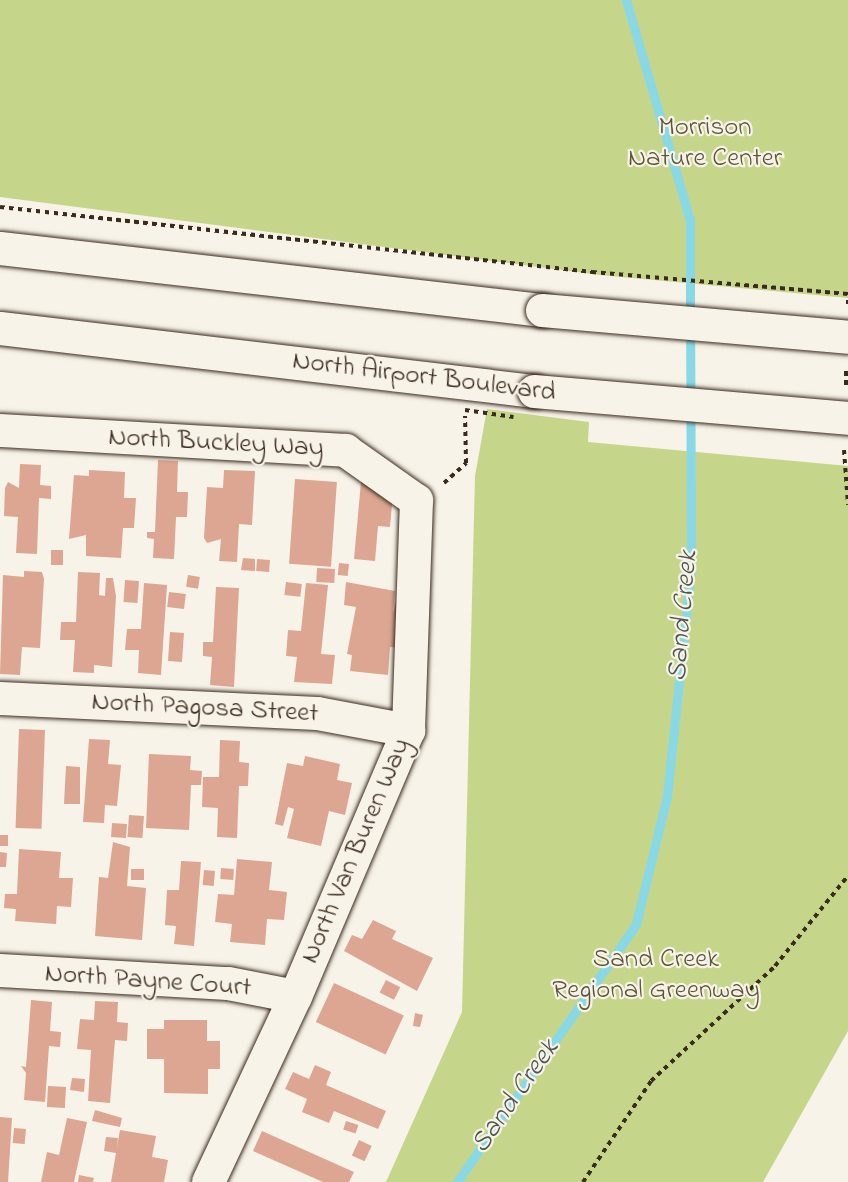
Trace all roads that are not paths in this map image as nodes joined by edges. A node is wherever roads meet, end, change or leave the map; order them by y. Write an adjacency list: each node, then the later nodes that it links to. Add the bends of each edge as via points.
1 (0, 248): 3 (street, bridge, via 542,310)
2 (0, 328): 4 (street, North Airport Boulevard, bridge, via 534,391)
3 (848, 337)
4 (848, 418)
5 (0, 430): 6 (street, North Buckley Way, via 345,450)
6 (416, 500): 8 (street, North Van Buren Way)
7 (0, 698): 8 (street, North Pagosa Street, via 317,712)
8 (408, 730): 10 (street, North Van Buren Way)
9 (0, 970): 10 (street, North Payne Court, via 228,983)
10 (295, 996): 11 (street, North Van Buren Way)
11 (208, 1182)

